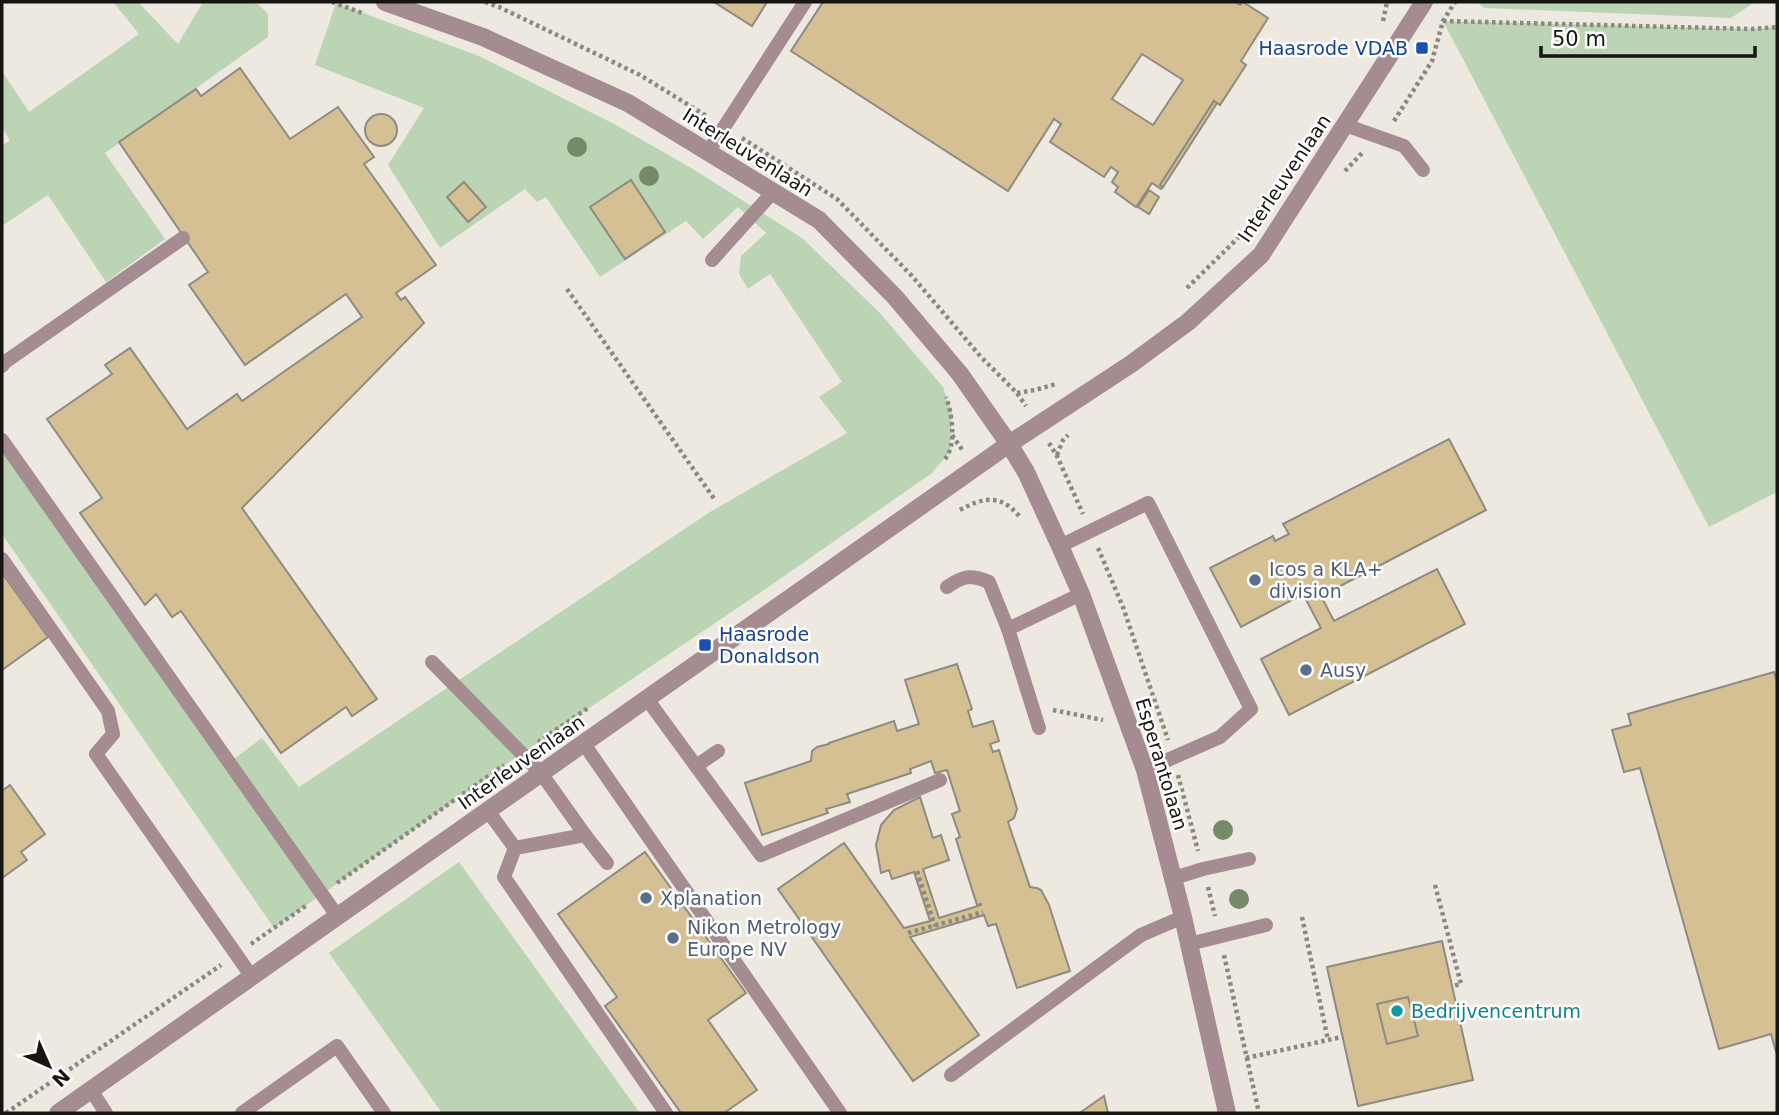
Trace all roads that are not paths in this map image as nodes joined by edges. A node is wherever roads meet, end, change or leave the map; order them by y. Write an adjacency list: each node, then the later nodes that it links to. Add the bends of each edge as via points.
1 (385, 2): 5 (street, Interleuvenlaan, via 483,37 616,97)
2 (805, 2): 5 (lane)
3 (1424, 2): 4 (street, Interleuvenlaan)
4 (1345, 125): 6 (lane, via 1404,146); 12 (street, Interleuvenlaan, via 1261,255 1188,322)
5 (708, 152): 7 (street, Interleuvenlaan)
6 (1423, 170)
7 (773, 192): 9 (lane); 12 (street, Interleuvenlaan, via 819,220 895,298 960,374)
8 (183, 239): 10 (lane)
9 (712, 260)
10 (2, 366)
11 (2, 440): 33 (lane)
12 (1009, 444): 13 (street, Esperantolaan); 19 (street, Interleuvenlaan)
13 (1060, 546): 16 (street, Esperantolaan); 24 (lane, via 1148,503 1251,709 1220,737)
14 (2, 559): 37 (lane, via 108,711 113,734 96,754)
15 (947, 587): 17 (lane, via 959,578 977,576 989,582)
16 (1082, 594): 17 (lane); 24 (street, Esperantolaan)
17 (1008, 629): 20 (lane)
18 (432, 662): 25 (lane)
19 (647, 699): 21 (street, Interleuvenlaan); 23 (lane)
20 (1039, 728)
21 (583, 744): 25 (street, Interleuvenlaan); 45 (lane)
22 (718, 751): 23 (lane)
23 (696, 766): 26 (lane, via 761,855)
24 (1145, 770): 32 (street, Esperantolaan)
25 (541, 774): 27 (street, Interleuvenlaan); 28 (lane)
26 (940, 780)
27 (488, 811): 29 (lane); 33 (street, Interleuvenlaan)
28 (585, 835): 29 (lane); 31 (lane)
29 (515, 848): 44 (lane, via 504,877)
30 (1249, 859): 32 (lane)
31 (607, 863)
32 (1174, 878): 34 (street, Esperantolaan)
33 (338, 917): 37 (street, Interleuvenlaan)
34 (1183, 917): 36 (street, Esperantolaan); 38 (lane, via 1141,935)
35 (1266, 925): 36 (lane)
36 (1189, 944): 46 (street, Esperantolaan)
37 (252, 977): 39 (street, Interleuvenlaan)
38 (951, 1075)
39 (91, 1090): 40 (street, Interleuvenlaan); 41 (lane)
40 (58, 1113)
41 (106, 1113)
42 (242, 1113): 43 (lane, via 337,1046)
43 (384, 1113)
44 (666, 1113)
45 (840, 1113)
46 (1227, 1113)

